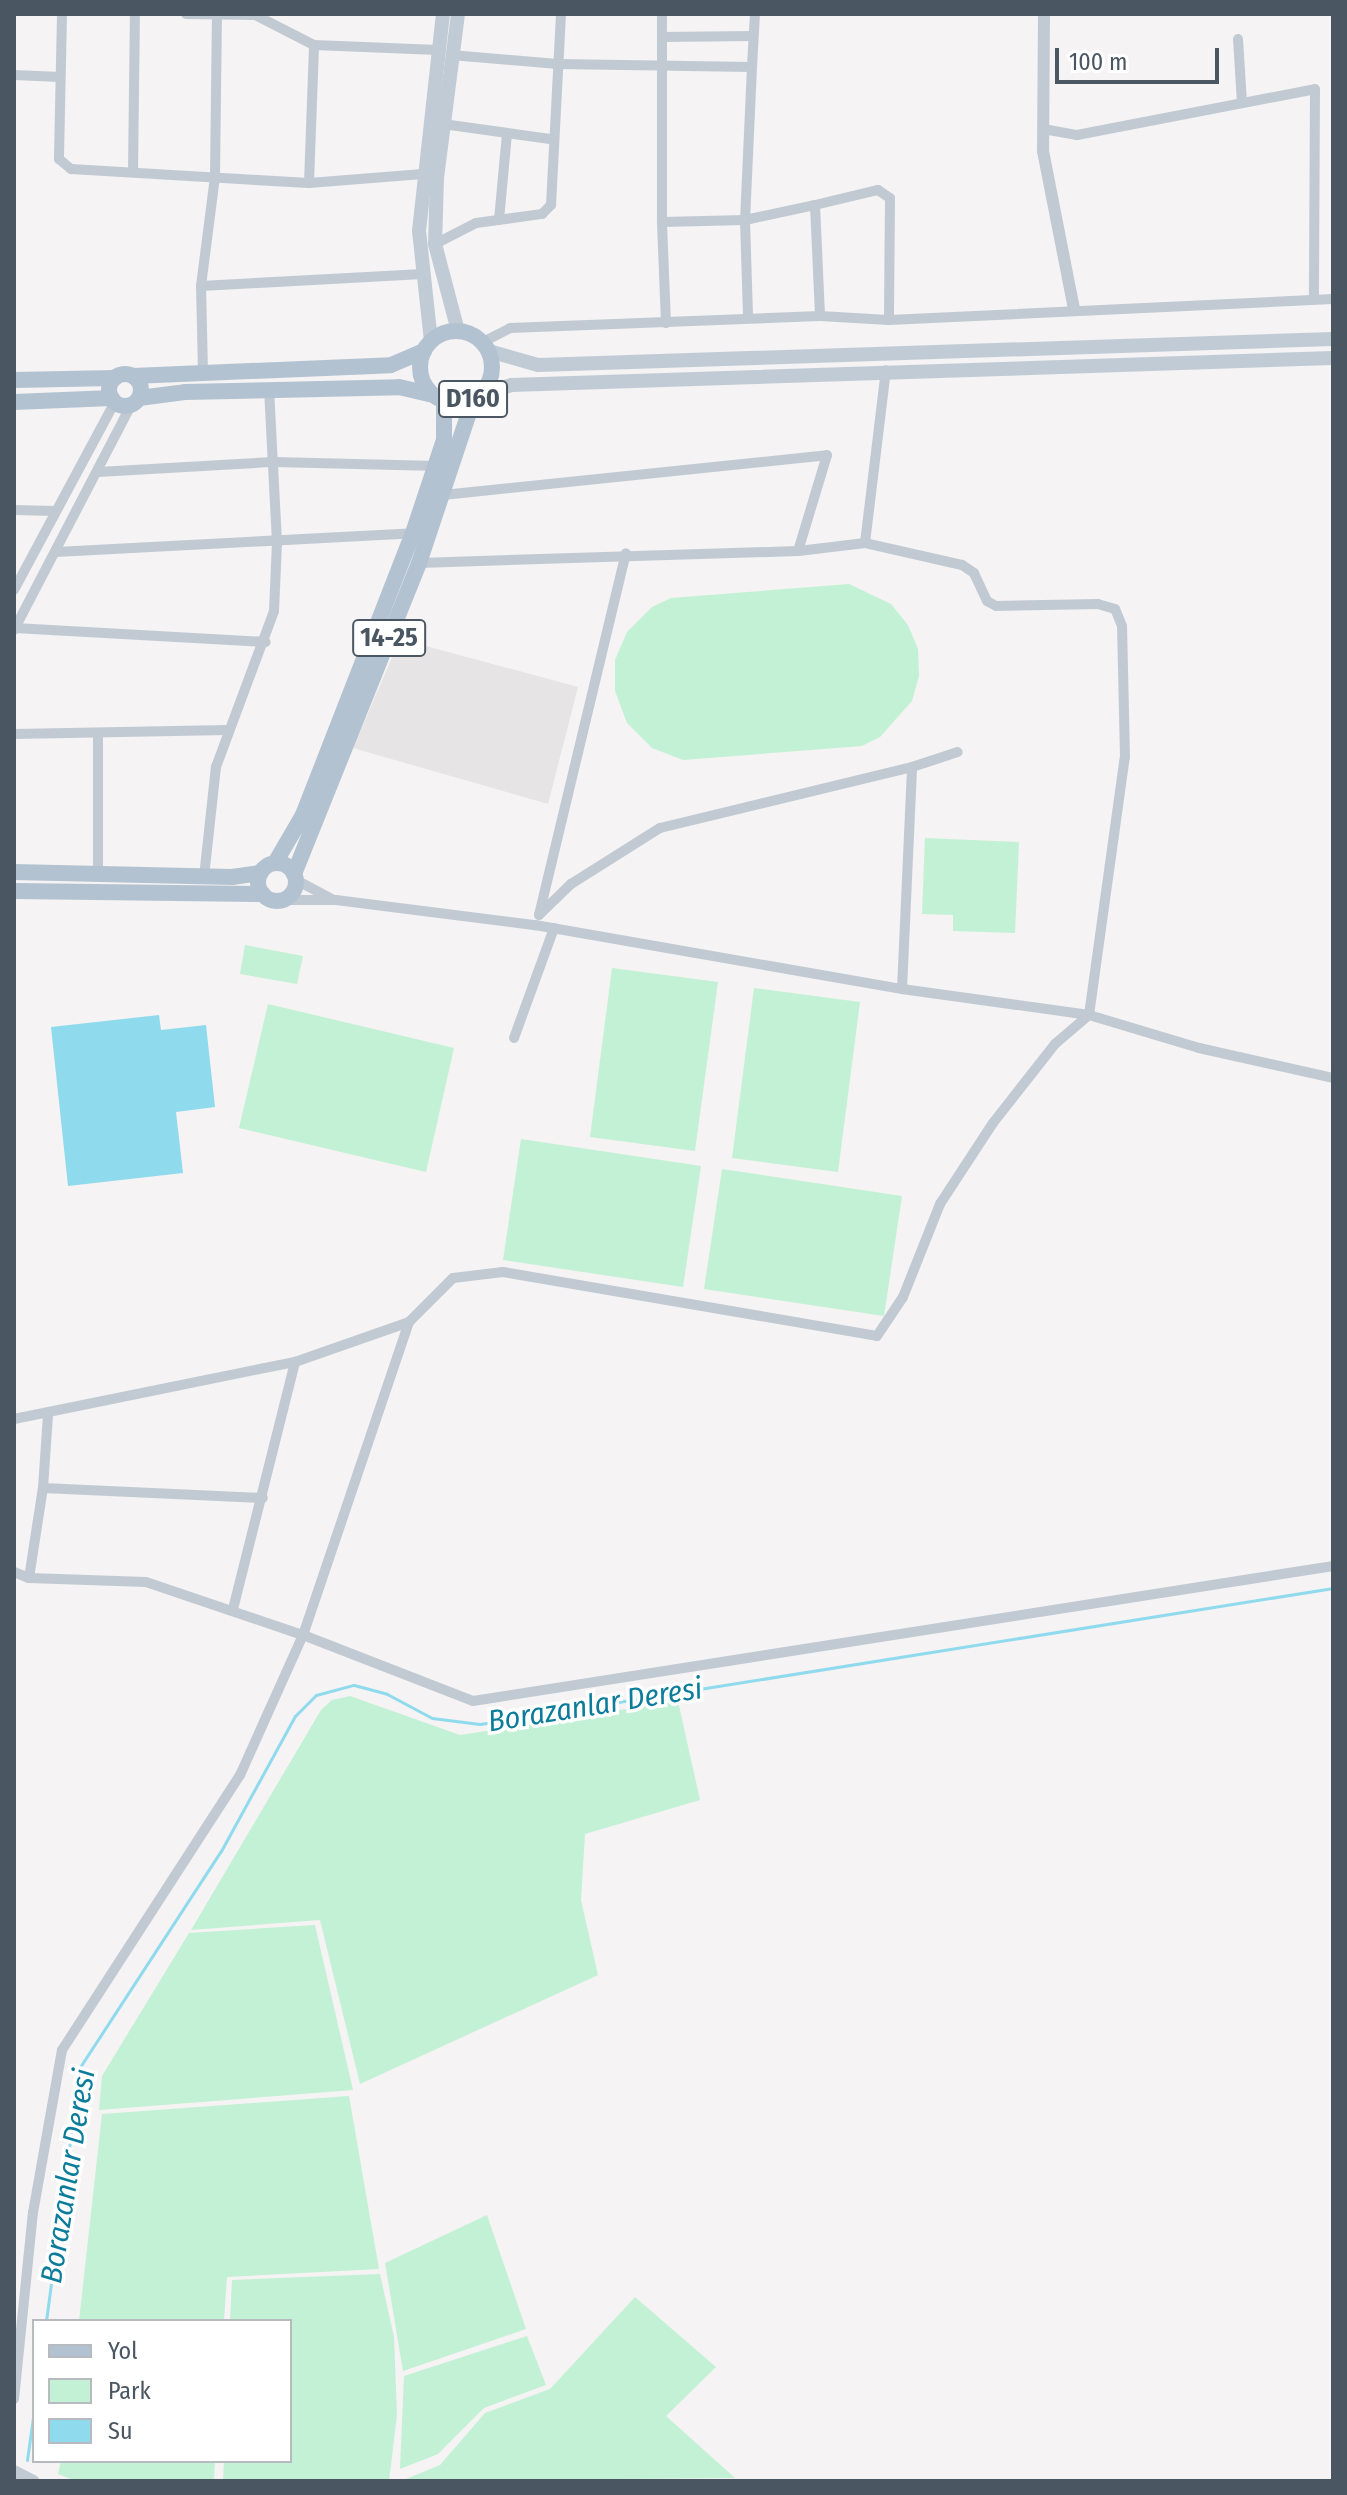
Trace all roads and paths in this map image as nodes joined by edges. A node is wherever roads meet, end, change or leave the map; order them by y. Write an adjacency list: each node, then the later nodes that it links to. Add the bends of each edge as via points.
1 (62, 14): 21 (street)
2 (135, 14): 27 (street)
3 (186, 14): 10 (street)
4 (443, 14): 16 (main road)
5 (458, 14): 16 (main road)
6 (561, 14): 18 (street)
7 (662, 14): 13 (street)
8 (755, 14): 12 (street)
9 (1044, 14): 24 (street)
10 (217, 15): 11 (street); 29 (street)
11 (256, 15): 15 (street)
12 (753, 36): 13 (street); 19 (street)
13 (662, 37): 17 (street)
14 (1238, 39): 22 (street)
15 (314, 45): 16 (street); 30 (street)
16 (444, 52): 18 (street); 23 (main road); 28 (main road)
17 (662, 62): 18 (street); 19 (street); 34 (street)
18 (558, 64): 26 (street)
19 (752, 67): 33 (street)
20 (14, 75): 21 (street)
21 (60, 77): 27 (street, via 59,159 71,169)
22 (1242, 103): 24 (street, via 1077,135); 38 (street, via 1315,89)
23 (443, 124): 25 (street); 35 (main road)
24 (1043, 129): 40 (street)
25 (507, 133): 26 (street); 32 (street)
26 (550, 139): 32 (street, via 551,205 542,214)
27 (133, 172): 29 (street)
28 (423, 174): 30 (street); 36 (main road)
29 (215, 176): 30 (street); 37 (street)
30 (309, 183)
31 (815, 205): 33 (street); 41 (street); 43 (street, via 878,190 890,198)
32 (499, 220): 35 (street, via 476,223)
33 (745, 220): 34 (street); 42 (street)
34 (662, 222): 44 (street)
35 (435, 244): 45 (main road)
36 (423, 274): 37 (street); 47 (main road)
37 (201, 286): 51 (street)
38 (1314, 299): 39 (street); 40 (street)
39 (1333, 299)
40 (1074, 309): 43 (street)
41 (820, 316): 42 (street); 43 (street)
42 (748, 318): 44 (street)
43 (889, 320)
44 (666, 323): 48 (street, via 510,328)
45 (458, 331): 47 (main road, D160); 48 (main road, D160)
46 (1333, 339): 48 (main road, via 538,365)
47 (427, 346): 51 (main road, via 391,365); 57 (main road, D160, via 421,373)
48 (486, 346): 56 (main road, D160, via 492,374)
49 (1333, 358): 50 (main road)
50 (886, 370): 56 (main road, via 512,385); 68 (street)
51 (203, 373): 52 (main road)
52 (133, 376): 53 (main road); 58 (main road, via 140,384)
53 (115, 378): 54 (main road); 58 (main road)
54 (14, 380)
55 (269, 390): 57 (main road, via 399,387); 58 (main road); 60 (street)
56 (477, 397): 57 (main road, D160); 63 (main road, 14-25)
57 (438, 398): 61 (main road, 14-25, via 446,423)
58 (124, 401): 59 (main road); 62 (street); 65 (street)
59 (14, 402)
60 (274, 462): 61 (street); 62 (street); 67 (street)
61 (437, 466): 66 (main road, 14-25)
62 (98, 472): 70 (street)
63 (443, 495): 69 (street, via 827,455); 72 (main road, 14-25)
64 (14, 510): 65 (street)
65 (55, 511): 73 (street)
66 (413, 533): 67 (street); 82 (main road, 14-25, via 303,815)
67 (277, 542): 70 (street); 76 (street, via 274,611)
68 (865, 543): 69 (street); 95 (street, via 962,565 974,573 987,601 996,606 1098,604 1119,615 1125,757)
69 (798, 551): 71 (street)
70 (56, 552): 75 (street)
71 (626, 553): 72 (street); 92 (street)
72 (419, 563): 87 (main road, 14-25)
73 (18, 575): 74 (street)
74 (14, 590)
75 (15, 629): 76 (street)
76 (266, 642): 77 (street)
77 (228, 730): 78 (street); 86 (street, via 214,779)
78 (98, 733): 79 (street); 84 (street)
79 (14, 734)
80 (958, 752): 81 (street)
81 (912, 767): 92 (street, via 660,828 571,884); 94 (street)
82 (275, 863): 85 (main road, 14-25); 87 (main road)
83 (14, 872): 84 (main road)
84 (98, 873): 86 (main road)
85 (261, 873): 86 (main road); 89 (main road)
86 (204, 877)
87 (295, 877): 90 (main road, 14-25, via 291,895); 91 (street)
88 (14, 891): 89 (main road)
89 (263, 894): 90 (main road)
90 (280, 900): 91 (street)
91 (336, 900): 92 (street)
92 (537, 920): 93 (street)
93 (554, 928): 94 (street); 96 (street)
94 (902, 989): 95 (street)
95 (1089, 1015): 97 (street, via 1199,1048); 98 (street, via 1055,1044 993,1123 940,1204 903,1297 877,1336 503,1272 453,1278)
96 (514, 1038)
97 (1333, 1078)
98 (409, 1322): 99 (street); 108 (street)
99 (295, 1362): 100 (street); 103 (street)
100 (48, 1415): 101 (street); 102 (street)
101 (14, 1419)
102 (43, 1488): 103 (street); 106 (street)
103 (263, 1498): 107 (street)
104 (1333, 1566): 108 (street, via 473,1701)
105 (14, 1572): 106 (street)
106 (29, 1578): 107 (street, via 146,1582)
107 (233, 1609): 108 (street)
108 (303, 1635): 109 (street, via 240,1775 62,2050 33,2212)
109 (14, 2399)
110 (14, 2471): 111 (street)
111 (34, 2481)

